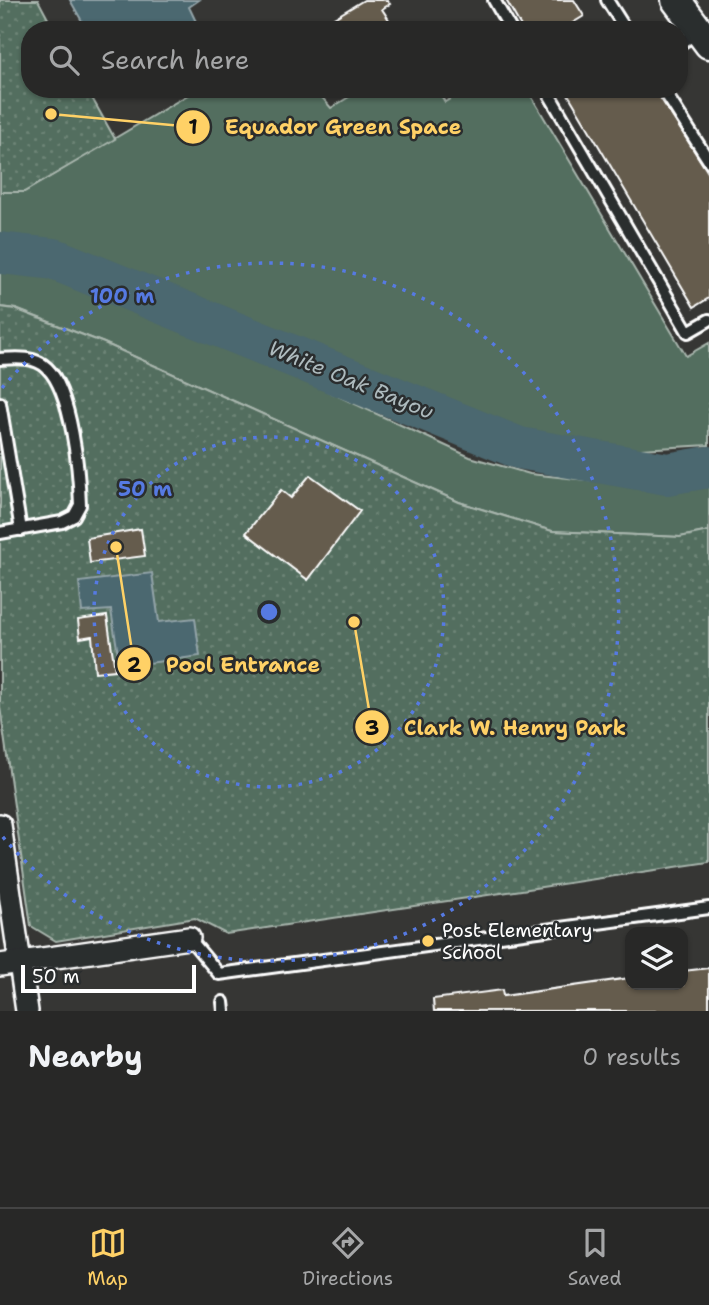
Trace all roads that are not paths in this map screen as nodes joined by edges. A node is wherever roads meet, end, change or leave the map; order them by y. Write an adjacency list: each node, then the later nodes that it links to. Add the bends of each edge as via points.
1 (494, 0): 4 (lane)
2 (607, 0): 5 (lane)
3 (676, 0): 6 (main road)
4 (506, 21)
5 (620, 21)
6 (686, 21)
7 (688, 24): 8 (main road)
8 (696, 40)
9 (551, 98): 12 (lane, via 688,332)
10 (669, 98): 11 (lane)
11 (709, 161)
12 (709, 320)
13 (0, 359): 15 (lane, via 33,360 53,376 67,410 80,491 74,516)
14 (0, 403): 15 (lane)
15 (21, 530): 16 (lane)
16 (0, 533)
17 (0, 825): 20 (street)
18 (709, 908): 19 (lane, via 219,974)
19 (189, 938): 20 (street)
20 (10, 963): 21 (street)
21 (26, 1011)

